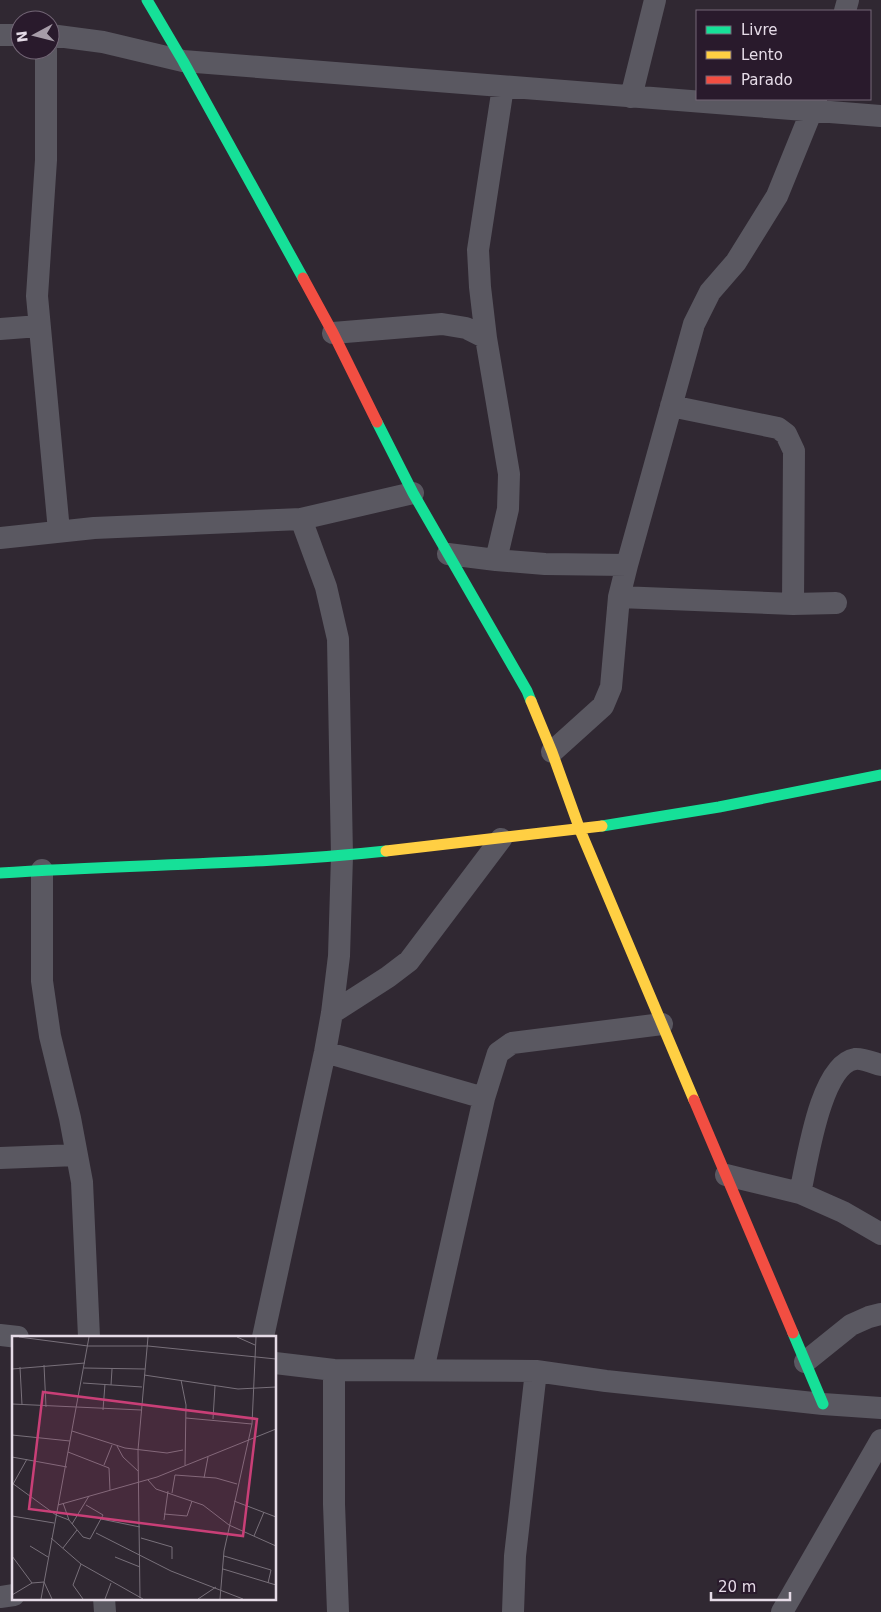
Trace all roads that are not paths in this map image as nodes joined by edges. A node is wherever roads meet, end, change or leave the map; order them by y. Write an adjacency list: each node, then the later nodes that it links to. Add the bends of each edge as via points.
1 (147, 0): 5 (street)
2 (655, 0): 7 (street)
3 (60, 36): 5 (street, via 103,42)
4 (46, 60): 12 (street, via 46,160 36,296)
5 (183, 61): 6 (street); 14 (street)
6 (503, 87): 7 (street); 15 (street, via 478,250)
7 (631, 97): 8 (street)
8 (696, 100)
9 (700, 100): 10 (street)
10 (815, 105): 11 (street); 16 (street, via 777,196 736,262 710,292 694,324)
11 (881, 116)
12 (39, 326): 13 (street); 19 (street)
13 (0, 329)
14 (333, 333): 15 (street, via 442,324 466,328); 17 (street)
15 (486, 338): 22 (street, via 509,474 508,509)
16 (671, 406): 23 (street); 26 (street, via 778,428 786,434 794,451)
17 (413, 493): 18 (street); 21 (street)
18 (301, 519): 19 (street); 31 (street, via 326,586 338,639)
19 (59, 531): 20 (street)
20 (0, 538)
21 (448, 554): 22 (street); 27 (street, via 527,691)
22 (496, 560): 23 (street)
23 (626, 565): 24 (street)
24 (620, 597): 26 (street); 27 (street, via 611,687 603,706)
25 (836, 603): 26 (street)
26 (793, 604)
27 (552, 752): 29 (street)
28 (881, 775): 29 (street)
29 (580, 830): 30 (street); 35 (street)
30 (501, 839): 31 (street); 34 (street, via 409,961)
31 (342, 856): 32 (street); 34 (street, via 339,956)
32 (42, 870): 33 (street); 39 (street, via 42,981 50,1036)
33 (0, 873)
34 (332, 1013): 36 (street)
35 (662, 1024): 38 (street, via 512,1043 498,1053); 41 (street)
36 (325, 1052): 38 (street); 46 (street)
37 (881, 1065): 42 (street, via 856,1059 840,1066 831,1079 817,1115)
38 (484, 1098): 50 (street)
39 (78, 1156): 40 (street); 45 (street)
40 (0, 1158)
41 (726, 1175): 42 (street); 47 (street)
42 (800, 1193): 43 (street)
43 (881, 1234)
44 (881, 1314): 47 (street, via 851,1324)
45 (89, 1336)
46 (262, 1336)
47 (805, 1362): 52 (street)
48 (276, 1363): 49 (street)
49 (334, 1370): 50 (street); 55 (street)
50 (422, 1370): 51 (street)
51 (536, 1371): 52 (street); 56 (street, via 515,1556)
52 (823, 1404): 53 (street)
53 (881, 1408)
54 (881, 1440): 57 (street)
55 (338, 1612)
56 (513, 1612)
57 (782, 1612)

